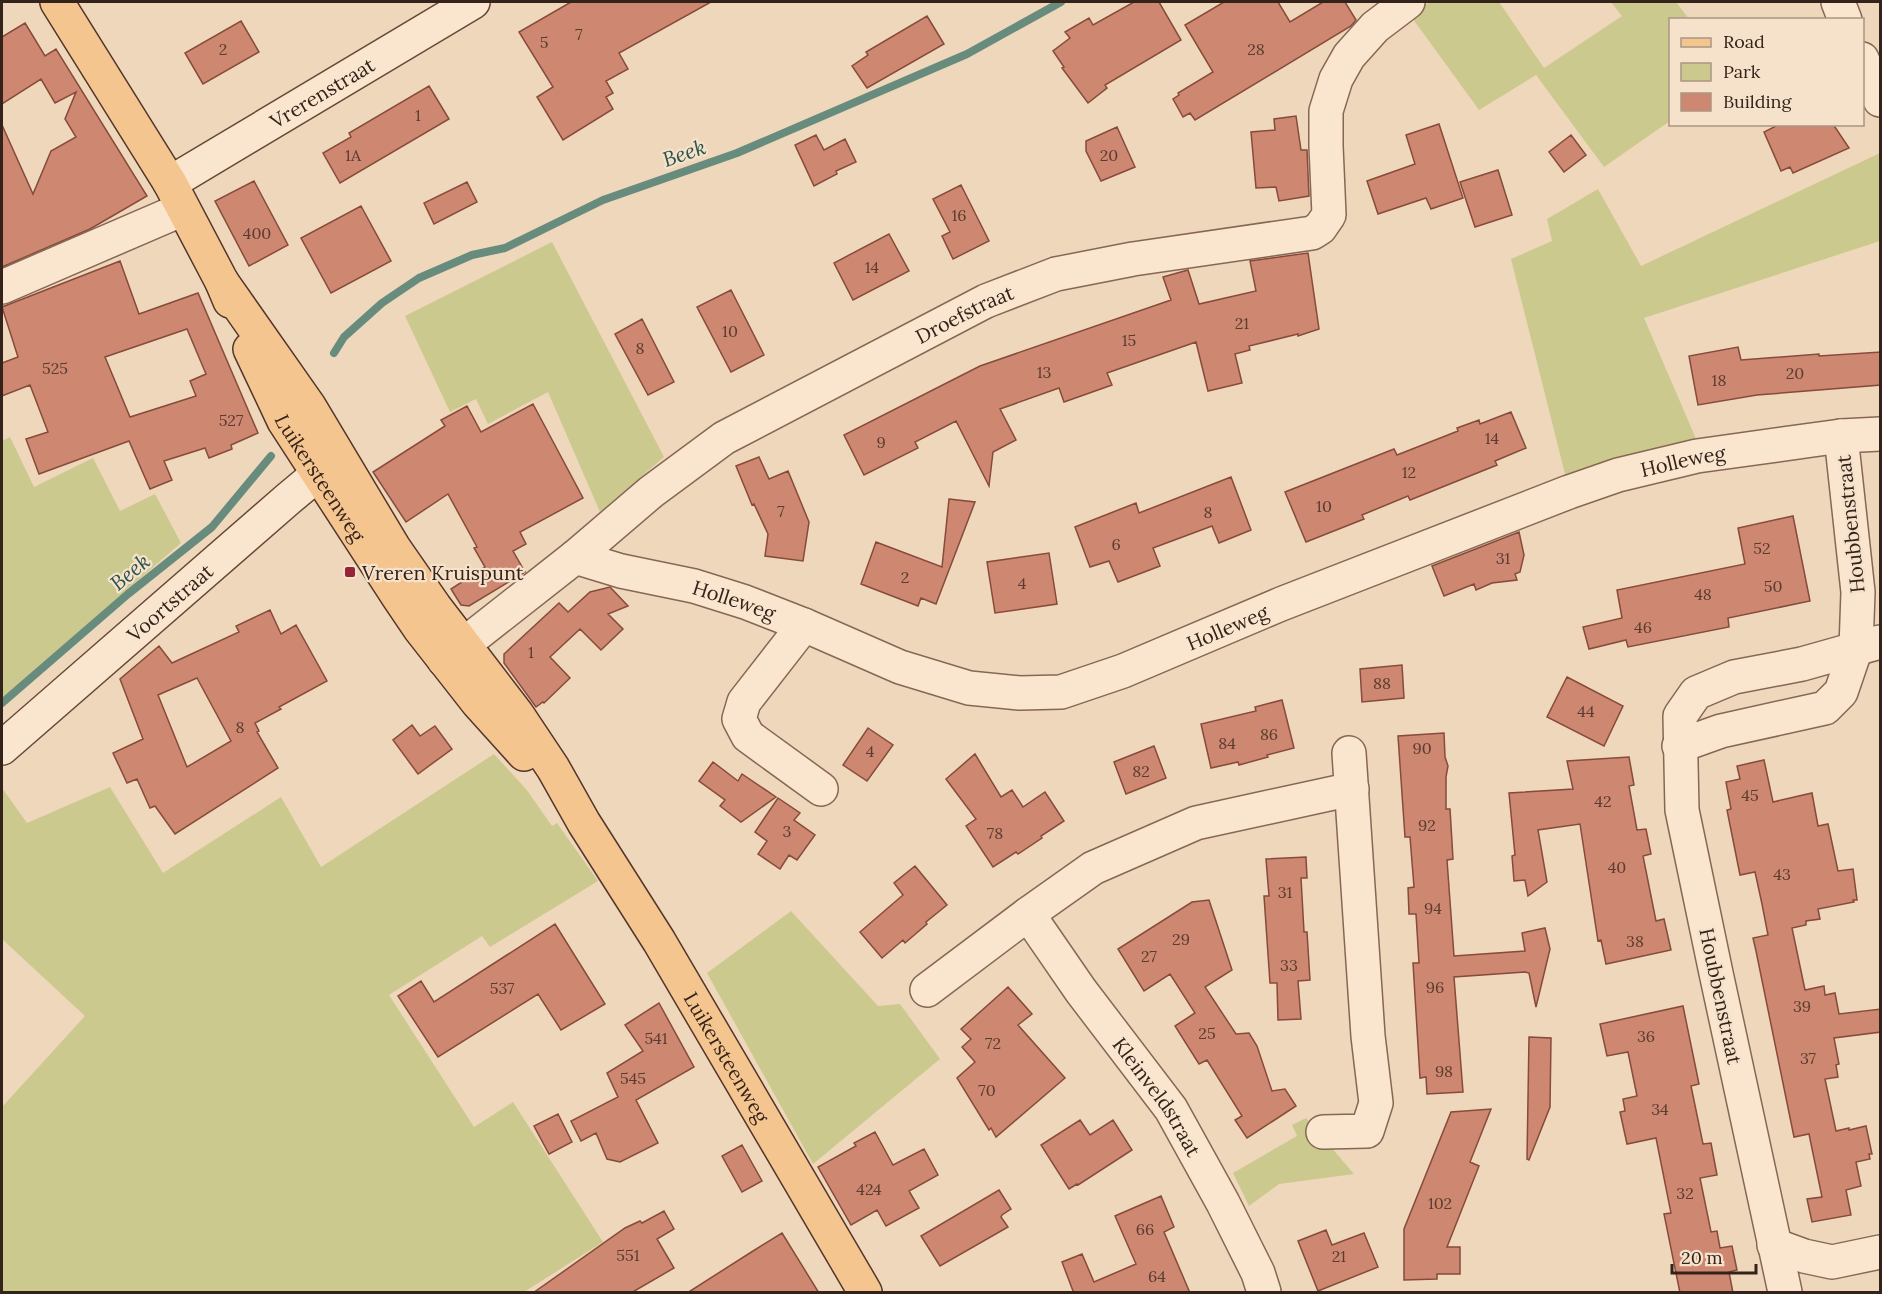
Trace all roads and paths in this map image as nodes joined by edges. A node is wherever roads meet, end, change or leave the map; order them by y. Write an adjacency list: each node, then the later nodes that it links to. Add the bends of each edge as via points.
1 (57, 2): 8 (main road, Luikersteenweg)
2 (473, 2): 8 (street, Vrerenstraat)
3 (1408, 2): 13 (street, Droefstraat, via 1375,27 1348,56 1336,80 1326,111 1329,215 1312,234 1056,274 986,301 724,438 651,492)
4 (1838, 2): 5 (street)
5 (1844, 18)
6 (1864, 61): 7 (street)
7 (1881, 100)
8 (177, 196): 9 (street, Vrerenstraat); 12 (main road, Luikersteenweg, via 222,282 309,406)
9 (2, 287)
10 (1881, 434): 11 (street, Holleweg)
11 (1841, 436): 14 (street, Holleweg, via 1697,456 1618,475 1061,692 969,688 900,667); 15 (street, Houbbenstraat, via 1858,592)
12 (329, 466): 16 (main road, Luikersteenweg, via 435,607); 18 (street, Voortstraat)
13 (575, 557): 14 (street, Holleweg, via 694,586); 16 (street, Droefstraat)
14 (804, 625): 20 (street, via 744,702 739,719 748,736)
15 (1868, 645): 17 (street, Houbbenstraat, via 1842,692 1825,708 1721,731); 17 (street, Houbbenstraat, via 1802,664 1734,677 1696,693 1680,716)
16 (454, 652): 27 (main road, Luikersteenweg, via 517,714 552,768 659,941)
17 (1679, 746): 25 (street, Houbbenstraat, via 1682,810)
18 (2, 748)
19 (1349, 753): 21 (street)
20 (821, 789)
21 (1352, 789): 22 (street, via 1196,823 1093,868); 24 (street, via 1376,1103 1367,1131)
22 (1028, 914): 23 (street); 28 (street, Kleinveldstraat, via 1171,1109 1223,1203)
23 (927, 990)
24 (1323, 1132)
25 (1774, 1245): 26 (street, via 1832,1262); 29 (street, Houbbenstraat)
26 (1881, 1252)
27 (866, 1293)
28 (1264, 1293)
29 (1785, 1293)

